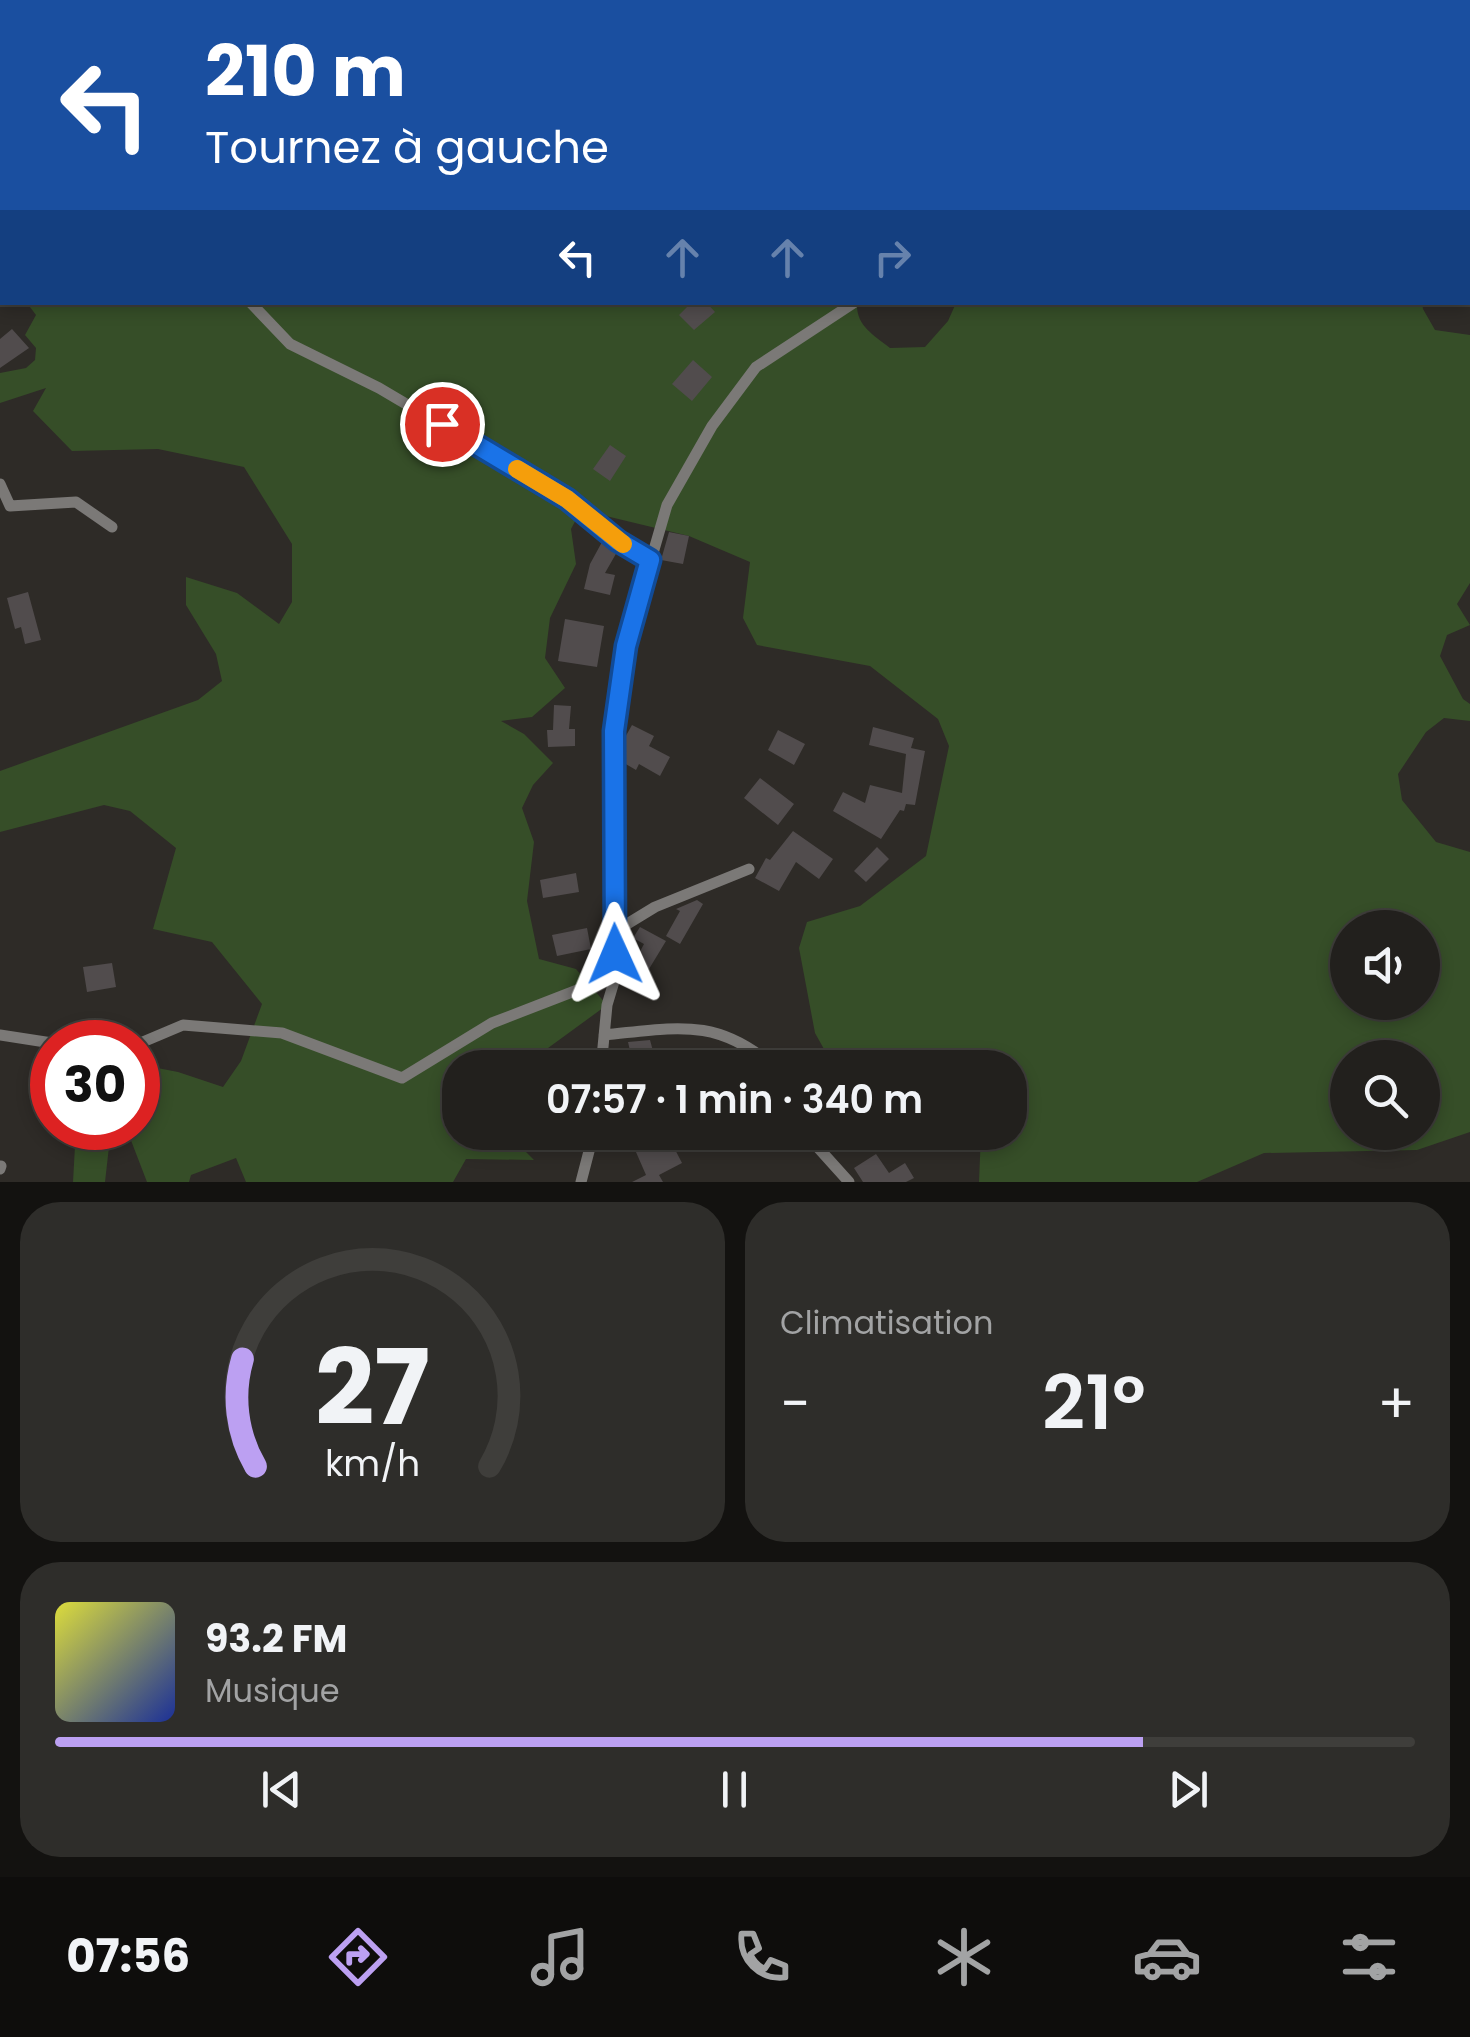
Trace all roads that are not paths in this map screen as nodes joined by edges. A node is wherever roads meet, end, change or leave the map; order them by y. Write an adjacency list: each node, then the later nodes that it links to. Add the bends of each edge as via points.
1 (253, 305): 5 (street, via 290,344 550,488)
2 (849, 305): 5 (street, via 756,367 685,474)
3 (0, 484): 4 (street, via 10,506 76,502)
4 (112, 526)
5 (650, 560): 7 (street, via 626,646 614,731)
6 (749, 869): 7 (street)
7 (614, 932): 8 (street)
8 (616, 975): 10 (street, via 492,1023 402,1078 282,1033 183,1025); 11 (street)
9 (0, 1035): 12 (street)
10 (160, 1035)
11 (604, 1035): 13 (street); 14 (street, via 697,1028)
12 (30, 1040)
13 (602, 1050)
14 (755, 1050)
15 (589, 1150): 17 (street)
16 (820, 1150): 18 (street)
17 (581, 1182)
18 (849, 1182)

